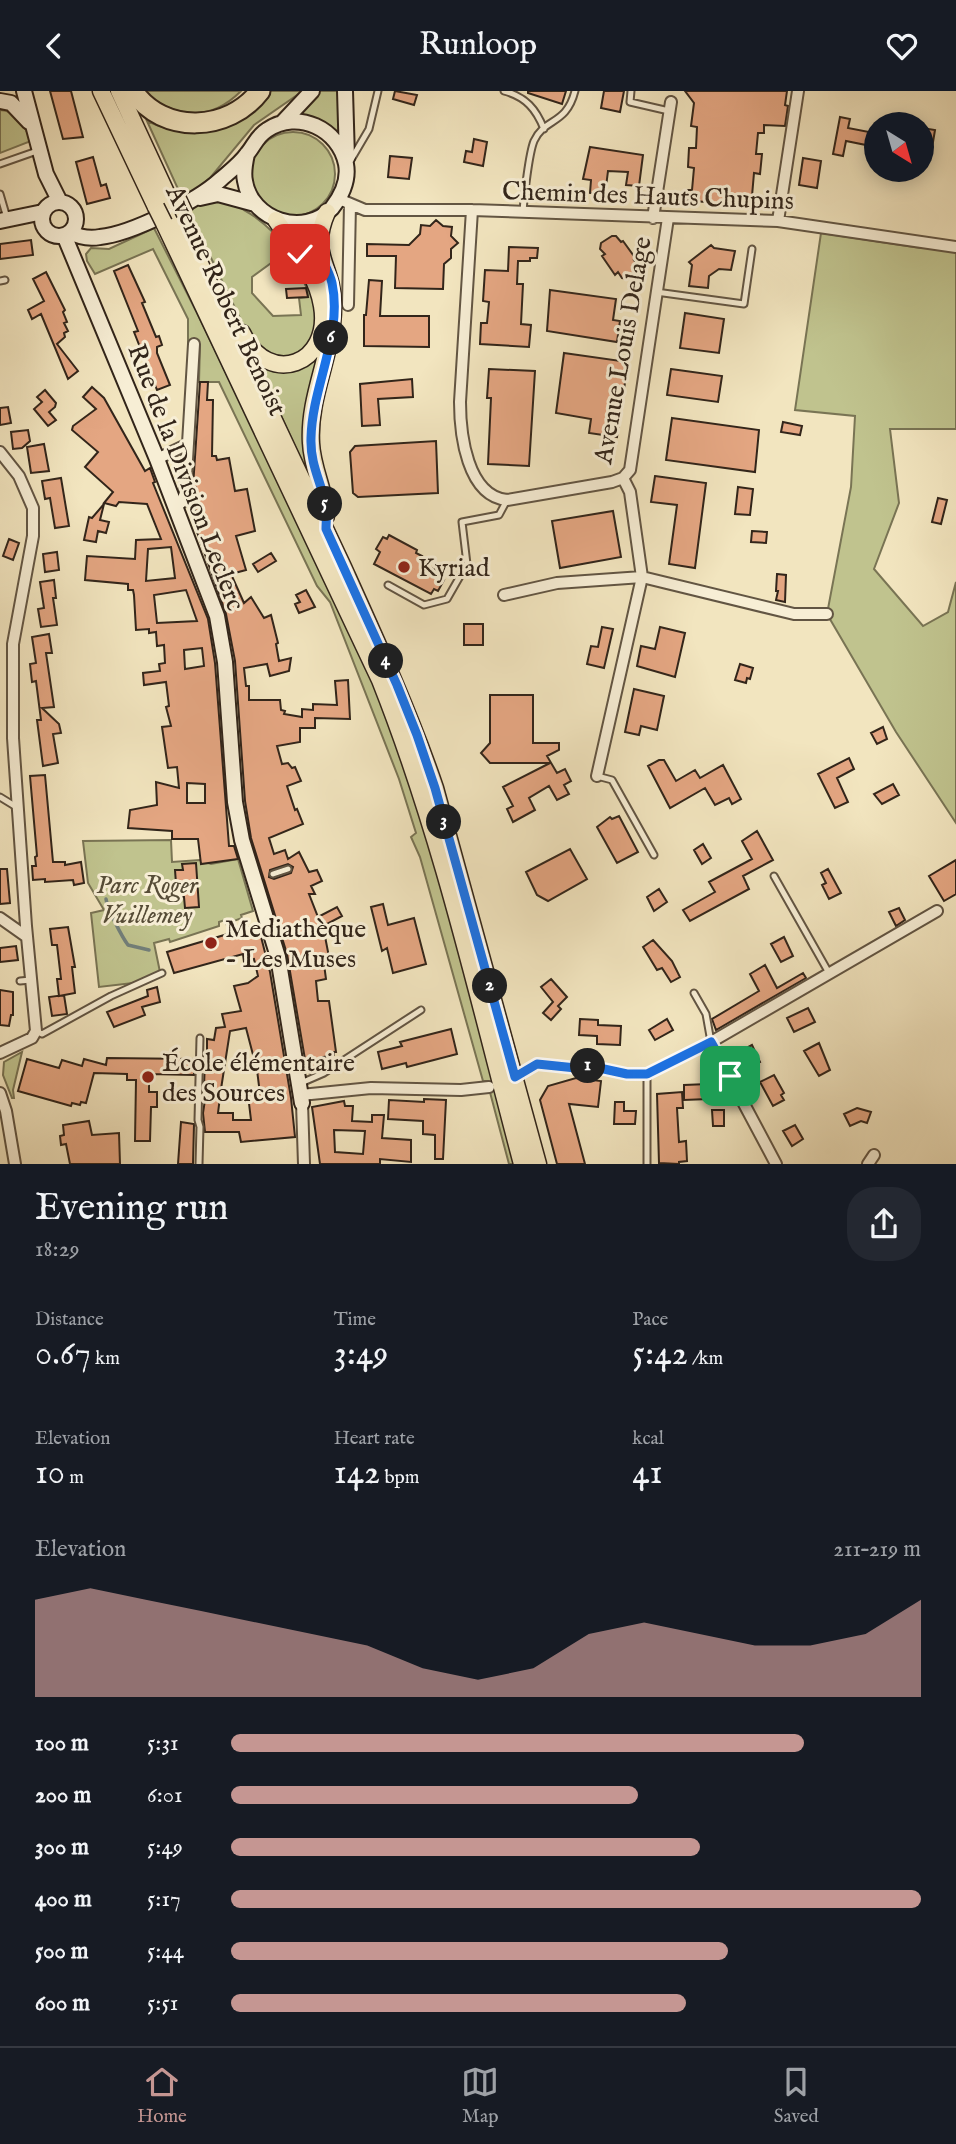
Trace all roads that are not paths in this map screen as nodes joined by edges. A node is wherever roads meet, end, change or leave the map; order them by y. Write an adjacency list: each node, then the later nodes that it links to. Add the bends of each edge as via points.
1 (24, 91): 16 (street)
2 (101, 91): 26 (main road, Avenue Robert Benoist)
3 (119, 91): 26 (main road, Avenue Robert Benoist)
4 (131, 91): 5 (highway, via 162,115 195,123 235,113); 26 (main road)
5 (260, 91)
6 (312, 91): 15 (street)
7 (345, 91): 21 (street)
8 (378, 91): 21 (lane, via 369,129)
9 (505, 91): 17 (lane, via 531,104)
10 (575, 91): 17 (lane, via 566,114)
11 (631, 91): 14 (lane, via 630,102)
12 (798, 91): 34 (street)
13 (0, 101): 16 (street, via 19,109)
14 (670, 106): 30 (street)
15 (282, 123): 19 (street, via 267,129); 21 (street, via 311,123 324,130 343,153)
16 (34, 129): 18 (street)
17 (544, 129): 29 (lane, via 534,141)
18 (40, 151): 20 (lane); 25 (street)
19 (247, 154): 24 (street, via 245,180); 26 (street, via 217,183)
20 (0, 164)
21 (346, 167): 23 (street)
22 (0, 194): 33 (lane)
23 (345, 201): 27 (street, Chemin des Hauts Chupins, via 365,210); 28 (street); 42 (street)
24 (255, 204): 26 (street, via 218,194); 32 (street)
25 (50, 207): 33 (street); 35 (street, via 42,222); 35 (street, via 69,205)
26 (174, 208): 36 (street, via 118,234); 39 (main road, via 245,341 273,365 292,365 317,345 323,327 322,306); 50 (main road, Avenue Robert Benoist); 83 (main road, Avenue Robert Benoist, via 403,739 422,793)
27 (472, 211): 29 (street, Chemin des Hauts Chupins); 48 (street, via 460,424 480,487 496,499)
28 (327, 212): 32 (street, via 303,223); 39 (main road)
29 (523, 212): 30 (street, Chemin des Hauts Chupins)
30 (653, 218): 31 (street, Chemin des Hauts Chupins)
31 (668, 218): 34 (street, Chemin des Hauts Chupins); 41 (street, Avenue Louis Delage)
32 (276, 220): 39 (main road)
33 (4, 221): 35 (street)
34 (778, 221): 37 (street, Chemin des Hauts Chupins)
35 (62, 230): 36 (street, via 83,229); 40 (street, Rue de la Division Leclerc)
36 (96, 238): 40 (street, via 77,253)
37 (956, 247)
38 (752, 249): 41 (lane, via 744,304)
39 (307, 266): 50 (main road, via 332,282 331,338 310,442 326,507)
40 (76, 267): 46 (street, Rue de la Division Leclerc)
41 (656, 292): 47 (street, Avenue Louis Delage, via 629,470)
42 (348, 306)
43 (194, 344): 44 (street)
44 (188, 444): 46 (street); 49 (street, via 185,493)
45 (0, 452): 55 (street, via 19,476 33,508 33,536)
46 (157, 459): 49 (street, Rue de la Division Leclerc)
47 (623, 478): 48 (street); 51 (street, Avenue Louis Delage, via 630,492)
48 (507, 500): 52 (lane, via 499,515 462,522 467,565 447,599 424,605)
49 (175, 506): 79 (street, Rue de la Division Leclerc, via 216,616 225,662 235,802 278,957)
50 (326, 529): 76 (main road, Avenue Robert Benoist, via 417,735)
51 (642, 577): 53 (street, via 556,583); 54 (street, via 794,614); 57 (street, Avenue Louis Delage)
52 (388, 585)
53 (503, 595)
54 (827, 614)
55 (13, 643): 56 (street); 59 (street)
56 (0, 644)
57 (597, 776): 60 (lane, via 612,780)
58 (0, 797): 59 (lane)
59 (18, 808): 66 (street)
60 (654, 855)
61 (288, 869): 62 (lane)
62 (273, 874)
63 (775, 876): 68 (lane)
64 (937, 911): 68 (street)
65 (0, 918): 66 (street)
66 (27, 937): 71 (street, via 26,980)
67 (162, 973): 71 (lane, via 41,1034)
68 (829, 973): 73 (street)
69 (694, 993): 73 (lane, via 706,1014)
70 (421, 1010): 79 (lane, via 324,1073)
71 (36, 1031): 74 (street, via 32,1038)
72 (200, 1038): 81 (lane)
73 (711, 1042): 75 (lane); 86 (street)
74 (0, 1053)
75 (647, 1074): 76 (lane, via 537,1064); 85 (lane)
76 (515, 1077): 84 (main road, Avenue Robert Benoist)
77 (489, 1087): 79 (street)
78 (0, 1093): 80 (street)
79 (301, 1094): 82 (street, Rue de la Division Leclerc)
80 (15, 1164)
81 (199, 1164)
82 (304, 1164)
83 (522, 1164)
84 (538, 1164)
85 (647, 1164)
86 (776, 1164)

